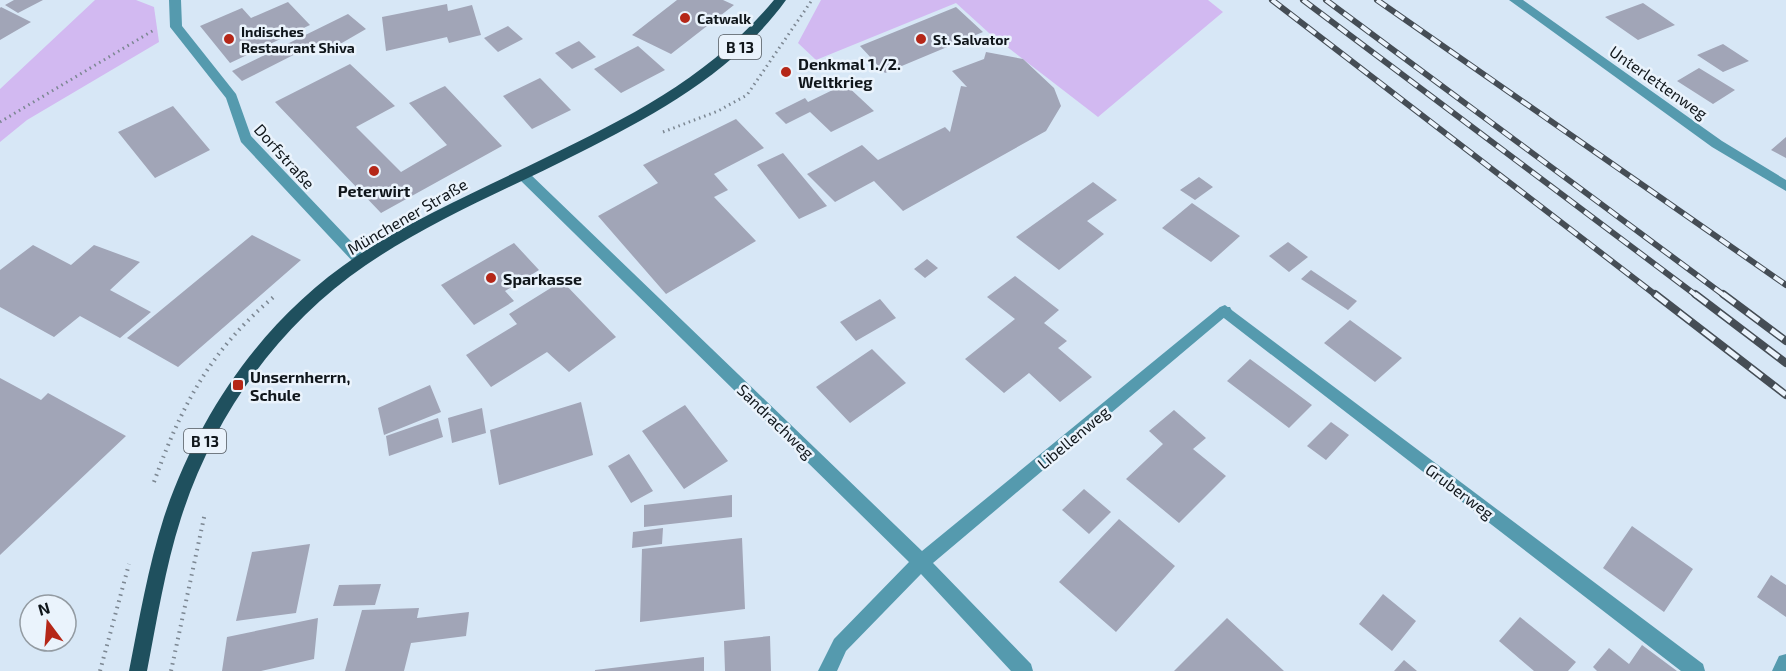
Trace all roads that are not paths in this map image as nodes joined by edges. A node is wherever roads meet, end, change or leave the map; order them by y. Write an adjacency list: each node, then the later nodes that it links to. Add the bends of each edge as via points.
1 (175, 0): 6 (street, Dorfstraße, via 176,27 232,97 246,139)
2 (780, 0): 4 (main road, Münchener Straße / B 13, via 734,53 691,86)
3 (1515, 0): 5 (street, Unterlettenweg, via 1717,144)
4 (523, 175): 6 (main road, Münchener Straße / B 13); 8 (street, Sandrachweg)
5 (1786, 186)
6 (361, 261): 10 (main road, Münchener Straße / B 13, via 305,304 258,356 218,416 192,464 172,518)
7 (1225, 311): 8 (street, Libellenweg); 13 (street, Gruberweg)
8 (921, 562): 11 (street, Libellenweg, via 840,645); 12 (street, Sandrachweg)
9 (1786, 663): 14 (street)
10 (138, 671)
11 (827, 671)
12 (1024, 671)
13 (1695, 671)
14 (1781, 671)

